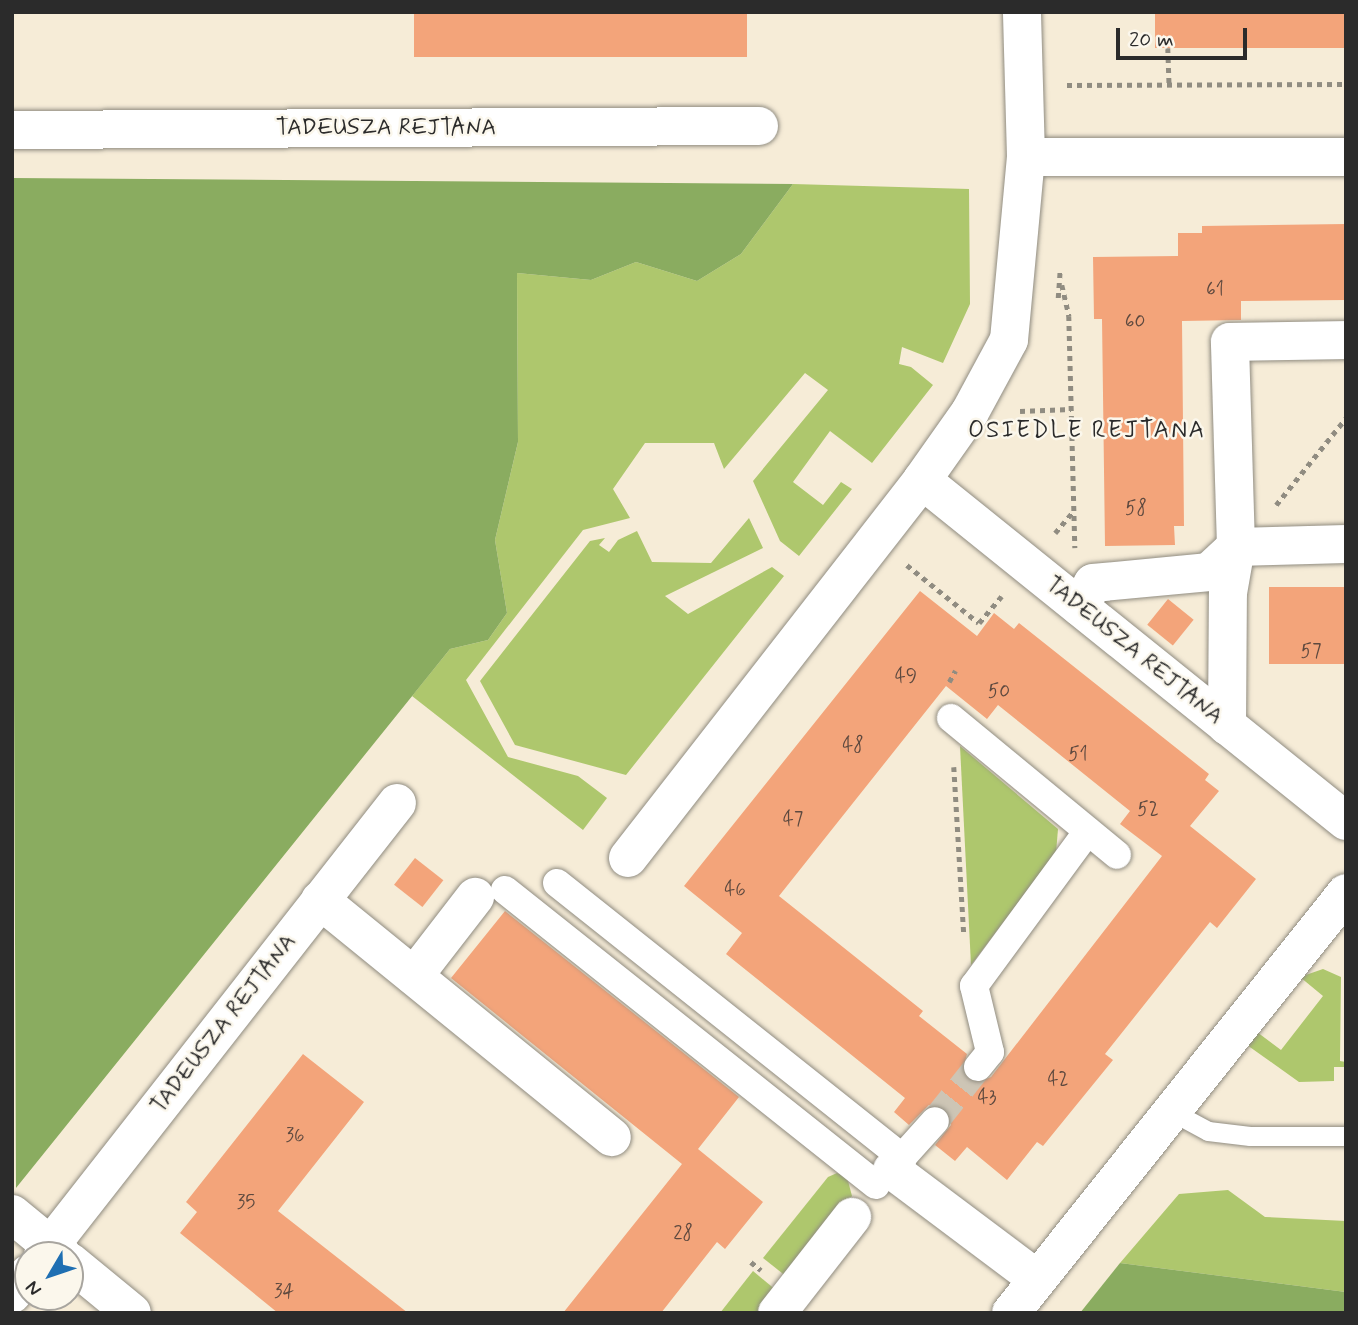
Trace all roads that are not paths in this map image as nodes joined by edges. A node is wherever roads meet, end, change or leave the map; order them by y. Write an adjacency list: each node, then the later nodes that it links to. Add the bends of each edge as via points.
1 (1022, 12): 4 (street)
2 (759, 126): 3 (street, TADEUSZA REJTANA)
3 (12, 130)
4 (1026, 157): 5 (street); 7 (street, via 1009,340 970,412)
5 (1346, 157)
6 (1346, 340): 9 (street, via 1230,342)
7 (922, 481): 10 (street, TADEUSZA REJTANA); 17 (street)
8 (1346, 544): 9 (street)
9 (1240, 547): 10 (street, via 1209,572); 12 (street, via 1228,593)
10 (1086, 595): 12 (street, TADEUSZA REJTANA)
11 (951, 718): 15 (street)
12 (1227, 726): 14 (street, TADEUSZA REJTANA)
13 (397, 803): 20 (street, TADEUSZA REJTANA)
14 (1346, 821)
15 (1088, 831): 16 (street); 23 (street, via 974,986 990,1052)
16 (1117, 855)
17 (628, 858)
18 (557, 883): 28 (street)
19 (490, 893): 22 (street); 28 (street)
20 (320, 900): 22 (street); 32 (street, TADEUSZA REJTANA)
21 (1342, 903): 24 (street)
22 (414, 976): 27 (street)
23 (978, 1067)
24 (1169, 1110): 26 (lane, via 1208,1131); 33 (street)
25 (935, 1121): 28 (street)
26 (1346, 1136)
27 (612, 1137)
28 (890, 1171): 30 (street); 33 (street)
29 (12, 1214): 31 (street)
30 (852, 1217): 36 (street)
31 (36, 1241)
32 (64, 1241)
33 (1037, 1279): 37 (street)
34 (84, 1280): 35 (street)
35 (132, 1313)
36 (776, 1313)
37 (1011, 1313)

